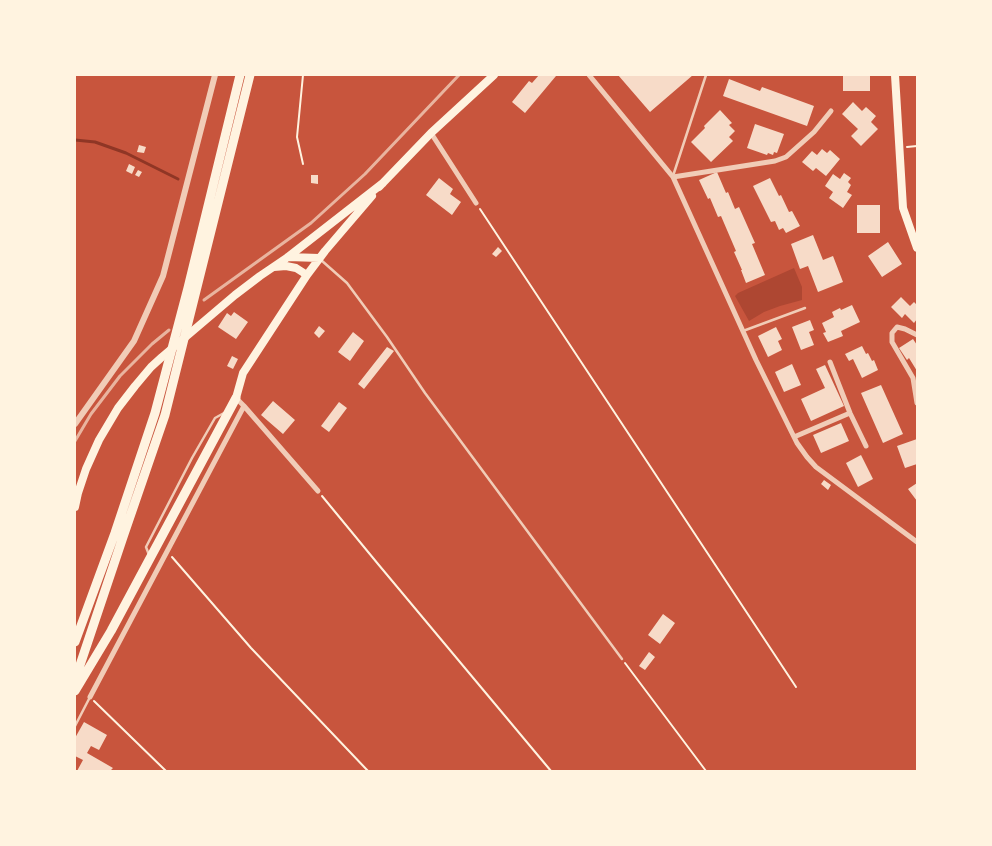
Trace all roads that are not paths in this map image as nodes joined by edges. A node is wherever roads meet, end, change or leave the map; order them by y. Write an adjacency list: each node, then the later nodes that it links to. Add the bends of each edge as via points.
1 (215, 75): 26 (street, via 163,276 134,341)
2 (240, 75): 32 (highway, via 155,413)
3 (250, 75): 34 (highway, via 165,415)
4 (494, 75): 9 (main road)
5 (589, 75): 10 (street)
6 (706, 75): 10 (lane)
7 (895, 75): 13 (main road, via 903,208)
8 (831, 111): 10 (street, via 814,132 786,157)
9 (432, 133): 11 (main road); 12 (street)
10 (673, 177): 19 (street)
11 (383, 183): 14 (main road); 15 (main road)
12 (476, 202)
13 (917, 248)
14 (288, 257): 15 (main road); 16 (main road)
15 (319, 258): 17 (main road); 33 (lane, via 347,283)
16 (274, 267): 17 (main road, via 296,268); 30 (main road, via 235,295 162,357 135,386 99,440)
17 (307, 275): 22 (main road, via 244,373)
18 (804, 308): 19 (lane)
19 (743, 331): 27 (street)
20 (917, 335): 23 (street, via 897,328 892,333 892,342 913,378)
21 (830, 362): 25 (street)
22 (236, 398): 24 (street); 35 (highway, via 111,631)
23 (917, 403)
24 (244, 406): 29 (street); 36 (street)
25 (850, 413): 27 (street); 28 (street)
26 (75, 424)
27 (794, 437): 31 (street, via 816,467)
28 (866, 446)
29 (318, 491)
30 (75, 507)
31 (917, 542)
32 (75, 642)
33 (622, 659)
34 (75, 680)
35 (75, 691)
36 (90, 697): 37 (lane)
37 (75, 726)

